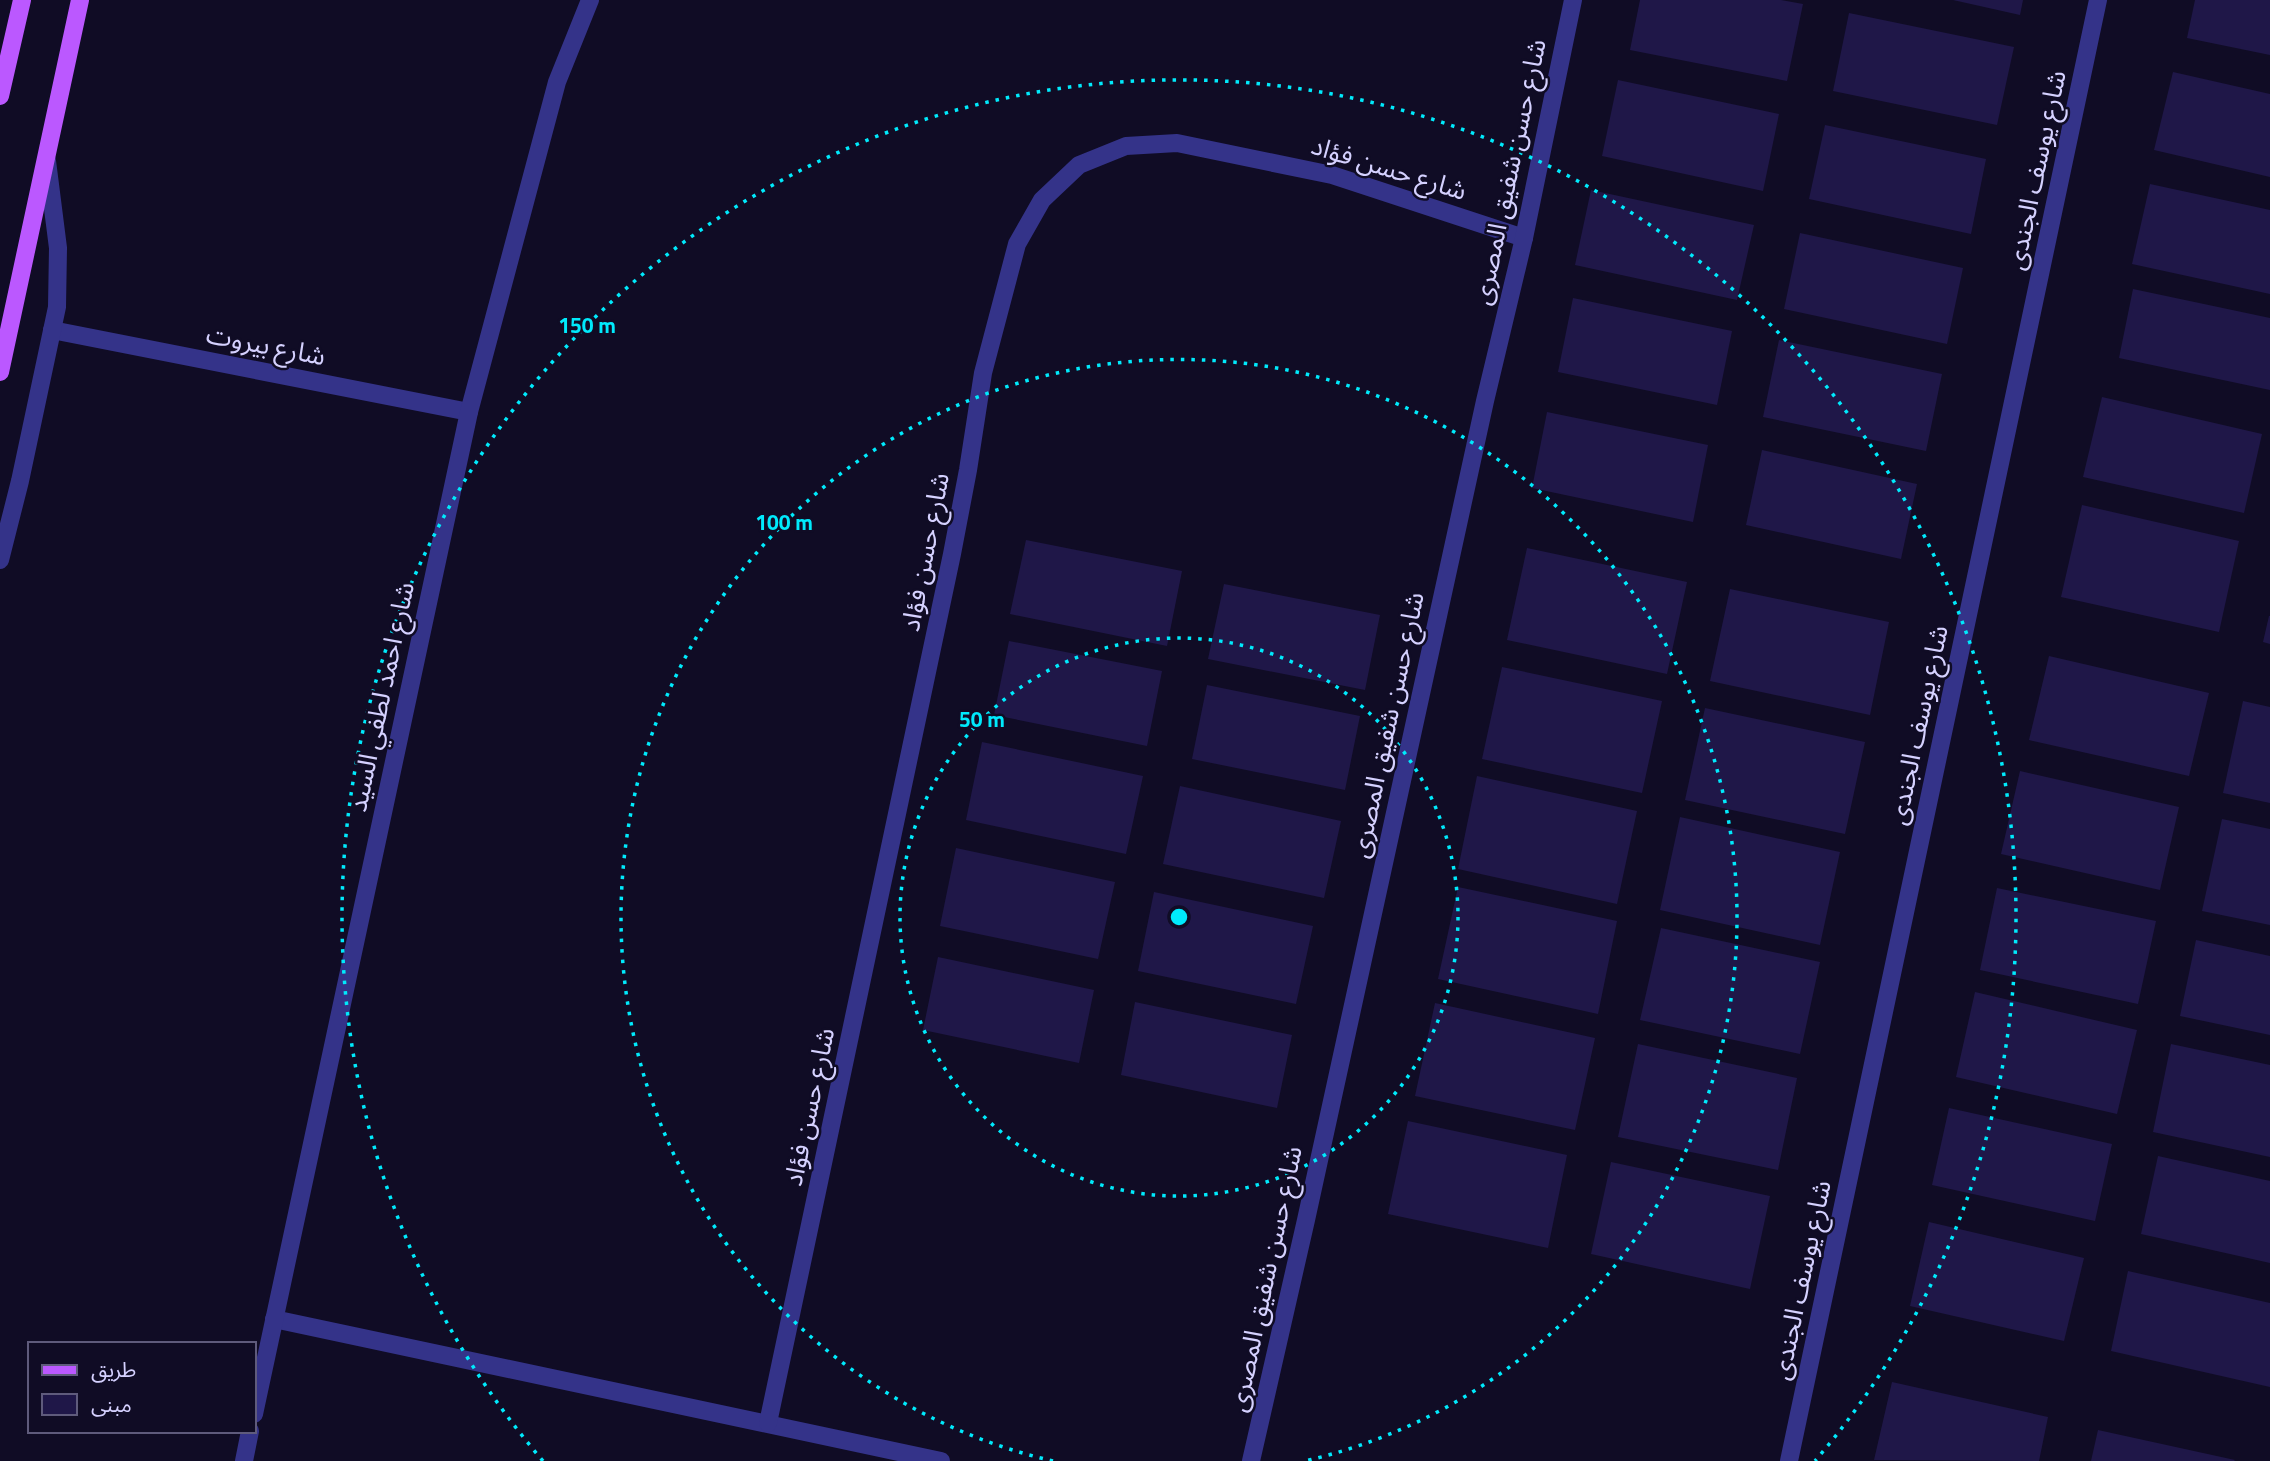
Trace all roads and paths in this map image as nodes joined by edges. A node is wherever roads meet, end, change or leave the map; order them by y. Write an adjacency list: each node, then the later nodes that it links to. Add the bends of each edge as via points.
1 (22, 0): 6 (main road)
2 (80, 0): 7 (main road)
3 (590, 0): 11 (street, شارع احمد لطفي السيد, via 556,82)
4 (1573, 0): 8 (street, شارع حسن شفيق المصرى)
5 (2098, 0): 20 (street, شارع يوسف الجندى)
6 (0, 96)
7 (47, 158): 9 (street, via 58,248 58,297); 10 (main road)
8 (1524, 238): 15 (street, شارع حسن فؤاد, via 1332,175 1177,143 1126,146 1079,165 1042,200 1017,244 983,373 953,554); 19 (street, شارع حسن شفيق المصرى)
9 (52, 330): 11 (street, شارع بيروت); 12 (street)
10 (0, 372)
11 (469, 412): 13 (street, شارع احمد لطفي السيد)
12 (0, 560)
13 (274, 1319): 14 (street, شارع احمد لطفي السيد); 15 (street)
14 (256, 1404)
15 (768, 1423): 18 (street)
16 (250, 1433): 17 (street)
17 (244, 1461)
18 (941, 1461)
19 (1251, 1461)
20 (1789, 1461)

